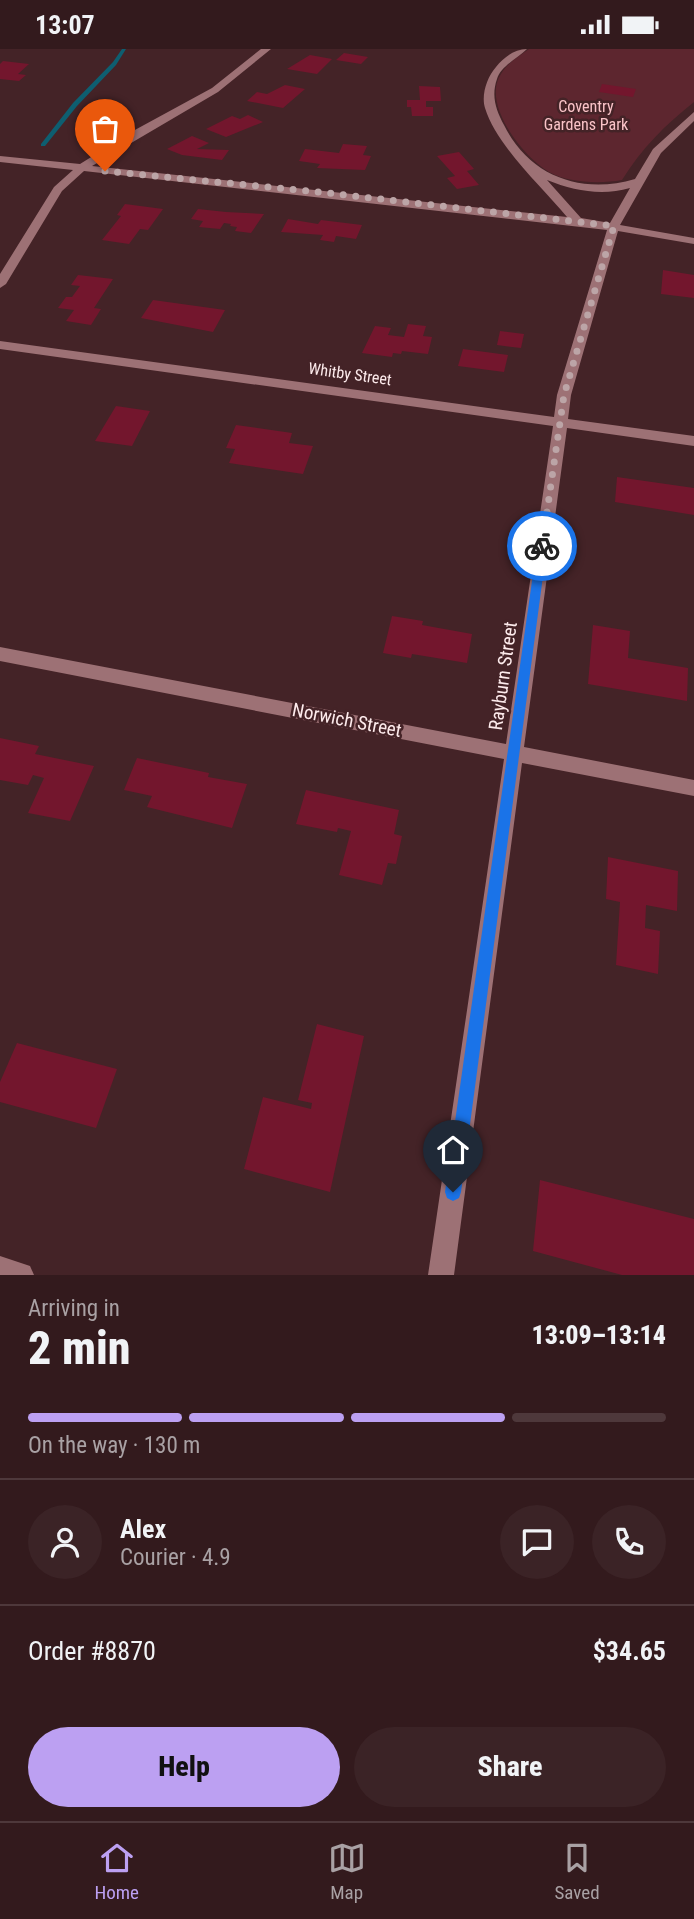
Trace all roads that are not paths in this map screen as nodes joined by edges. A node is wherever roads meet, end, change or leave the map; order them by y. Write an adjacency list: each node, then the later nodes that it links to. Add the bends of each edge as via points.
1 (268, 49): 6 (street, via 215,90)
2 (523, 49): 5 (street, via 492,79 489,106 500,129)
3 (694, 115): 7 (street, Rayburn Street, via 657,151)
4 (0, 159): 6 (street)
5 (528, 163): 7 (street, via 551,178 588,188 615,189); 8 (street)
6 (80, 169): 8 (street); 11 (street, via 58,189)
7 (637, 182): 9 (street, Rayburn Street)
8 (577, 221): 9 (street)
9 (614, 226): 10 (street); 13 (street, Rayburn Street)
10 (694, 240)
11 (0, 284)
12 (0, 345): 13 (street, Whitby Street)
13 (559, 421): 14 (street, Whitby Street); 16 (street, Rayburn Street)
14 (694, 440)
15 (0, 655): 16 (street, Norwich Street)
16 (514, 752): 17 (street, Norwich Street); 20 (street, Rayburn Street)
17 (694, 788)
18 (0, 1269): 19 (street)
19 (22, 1275)
20 (442, 1275)

